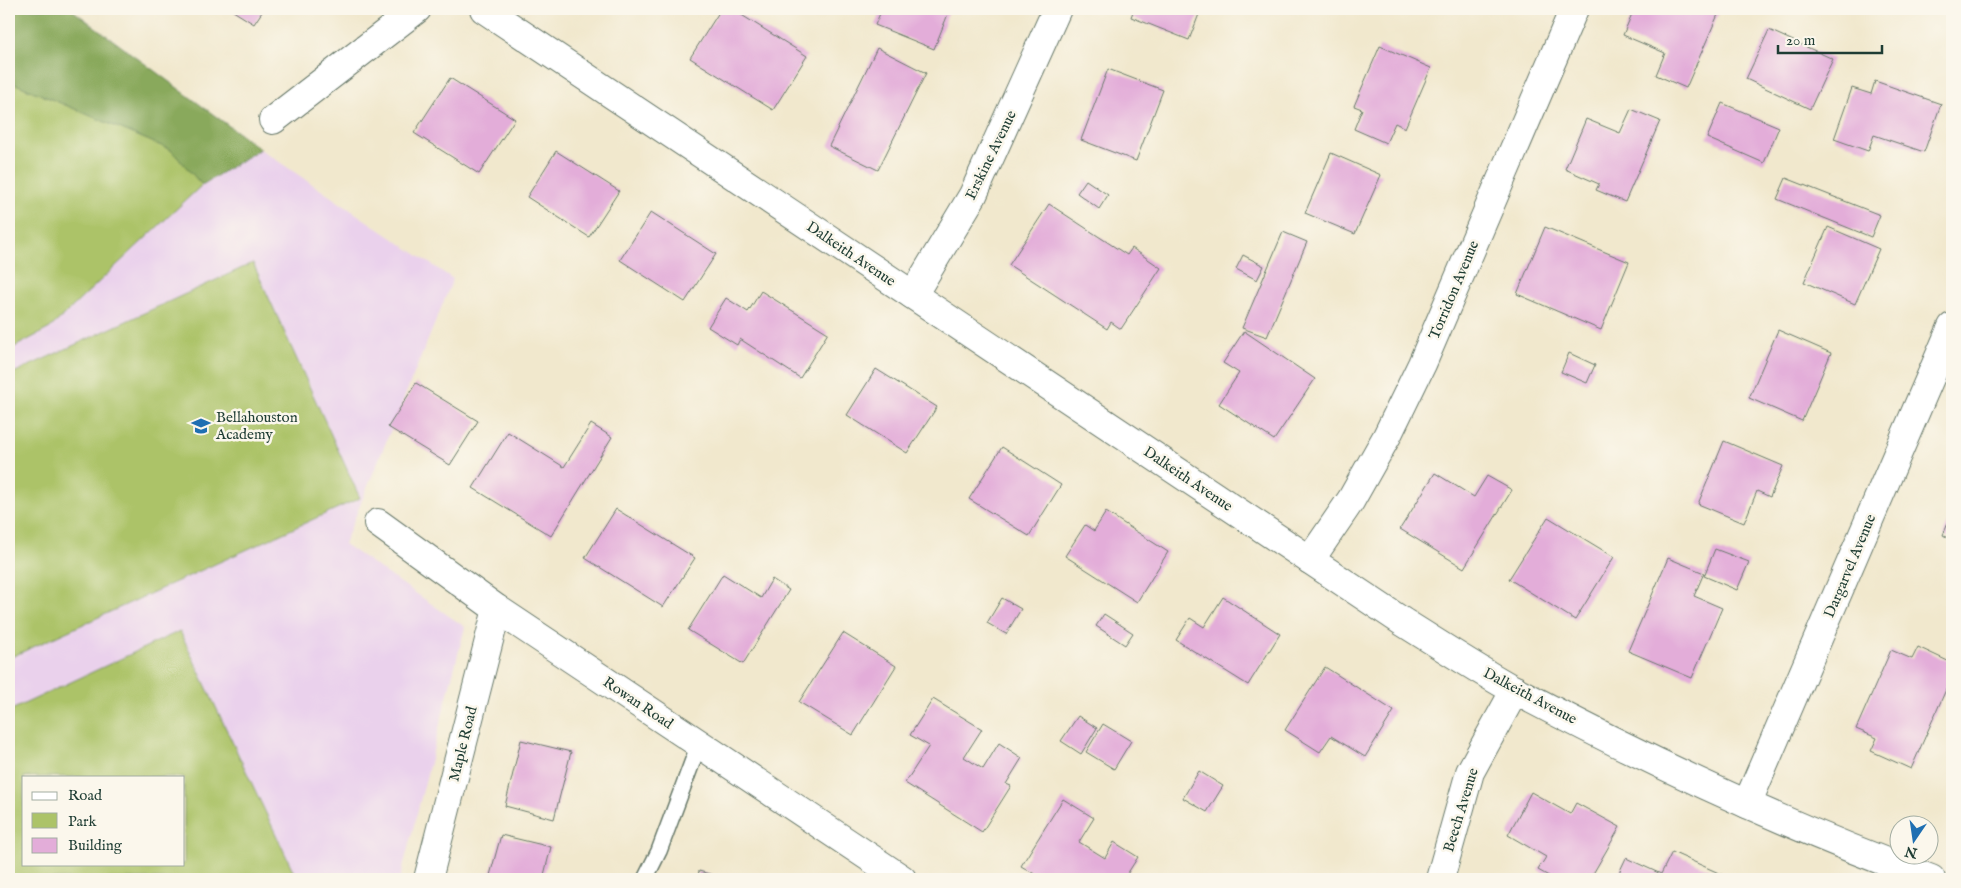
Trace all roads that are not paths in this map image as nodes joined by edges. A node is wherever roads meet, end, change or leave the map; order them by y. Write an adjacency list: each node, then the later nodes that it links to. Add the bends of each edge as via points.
1 (417, 9): 5 (street)
2 (484, 9): 6 (street, Dalkeith Avenue)
3 (1057, 9): 6 (street, Erskine Avenue, via 973,195)
4 (1574, 9): 9 (street, Torridon Avenue, via 1422,364 1351,500)
5 (273, 120)
6 (913, 295): 9 (street, Dalkeith Avenue)
7 (1952, 327): 13 (street, Dargarvel Avenue)
8 (378, 523): 10 (street, Rowan Road)
9 (1310, 560): 11 (street, Dalkeith Avenue, via 1403,622)
10 (497, 609): 12 (street, Rowan Road); 15 (street, Maple Road)
11 (1515, 690): 13 (street, Dalkeith Avenue); 17 (street, Beech Avenue, via 1470,772)
12 (699, 744): 14 (street, Rowan Road); 16 (lane, via 659,852)
13 (1747, 804): 18 (street, Dalkeith Avenue)
14 (898, 878)
15 (428, 879)
16 (645, 879)
17 (1440, 879)
18 (1931, 879)

